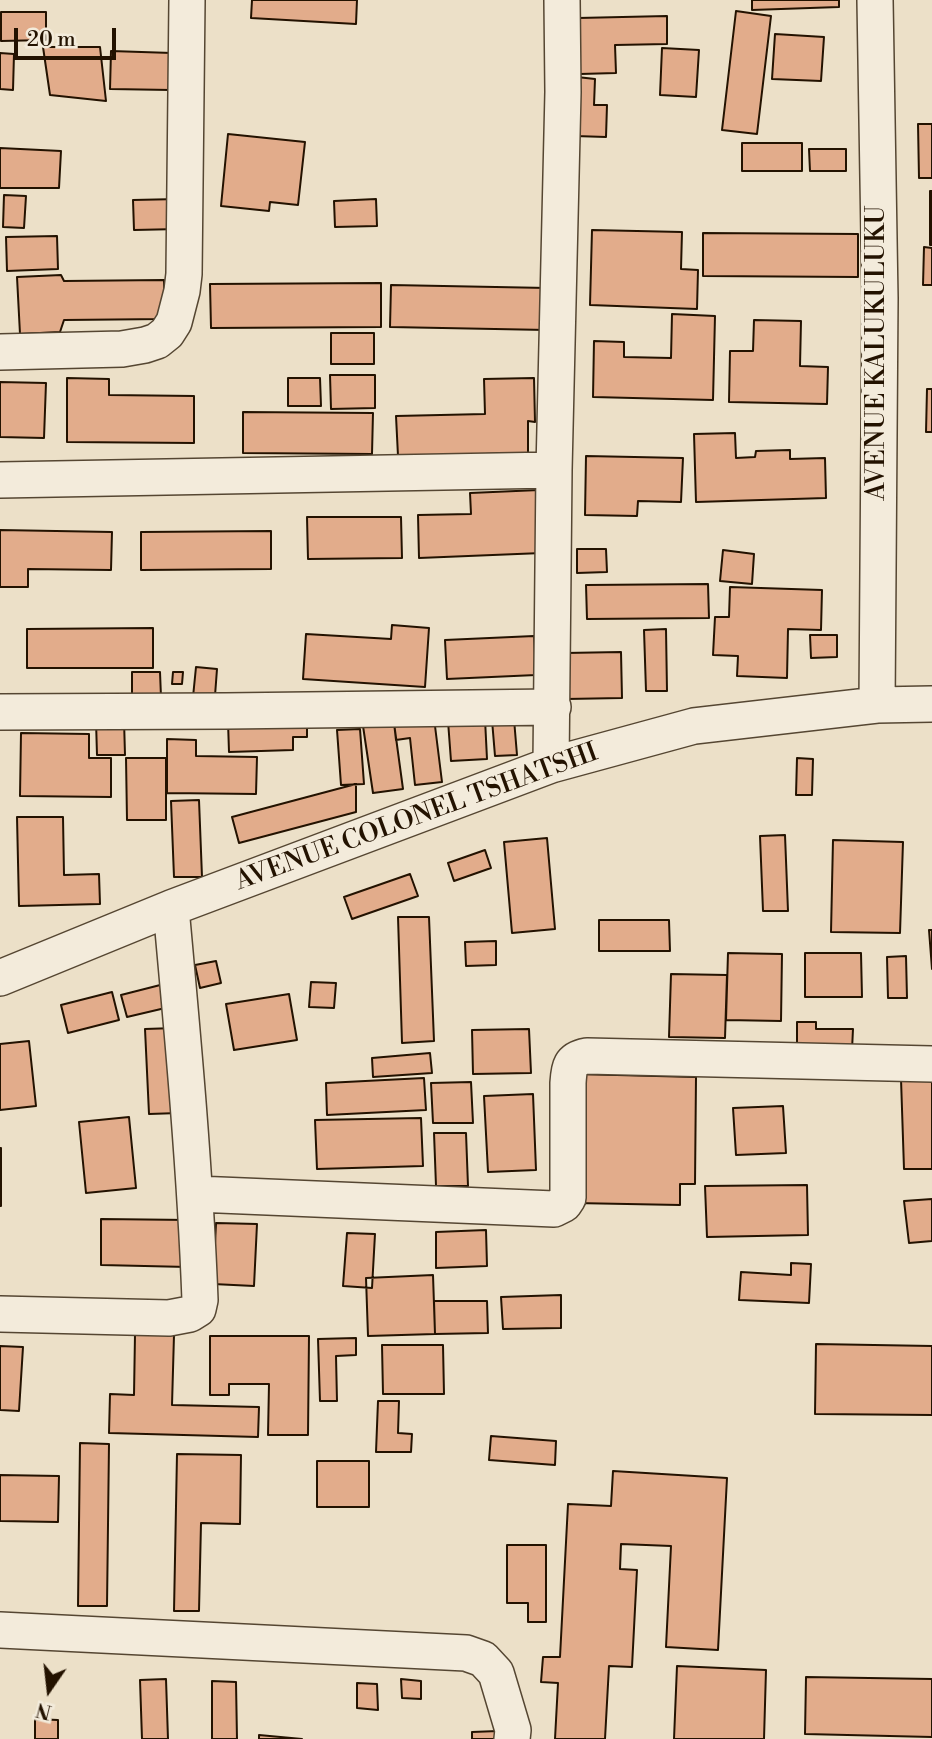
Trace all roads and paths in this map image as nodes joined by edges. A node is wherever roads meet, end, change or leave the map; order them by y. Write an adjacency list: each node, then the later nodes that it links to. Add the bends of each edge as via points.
1 (187, 0): 4 (street, via 184,274 174,321 167,333 145,345)
2 (562, 0): 5 (street)
3 (875, 0): 8 (street, AVENUE KALUKULUKU, via 880,298)
4 (0, 352)
5 (554, 470): 6 (street); 9 (street)
6 (0, 480)
7 (932, 704): 8 (street, AVENUE COLONEL TSHATSHI)
8 (877, 705): 11 (street, AVENUE COLONEL TSHATSHI, via 694,726)
9 (553, 707): 10 (street); 11 (street)
10 (0, 712)
11 (551, 765): 12 (street, AVENUE COLONEL TSHATSHI)
12 (171, 908): 13 (street, AVENUE COLONEL TSHATSHI); 15 (street)
13 (0, 978)
14 (932, 1064): 15 (street, via 576,1059 568,1083 568,1198 554,1209)
15 (196, 1194): 16 (street, via 201,1300 197,1310 169,1318)
16 (0, 1314)
17 (0, 1630): 18 (street, via 466,1653 483,1659 496,1673)
18 (512, 1739)

